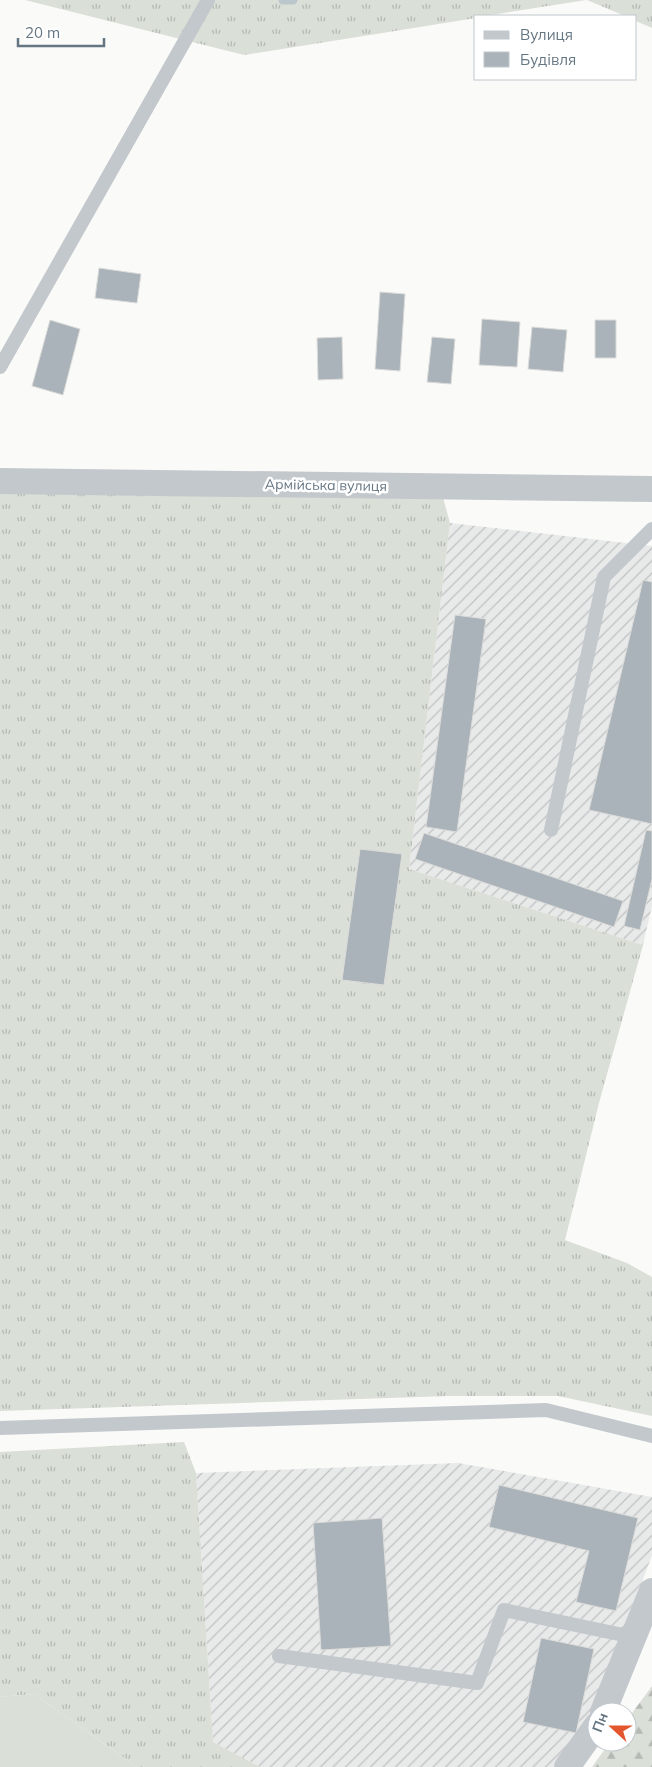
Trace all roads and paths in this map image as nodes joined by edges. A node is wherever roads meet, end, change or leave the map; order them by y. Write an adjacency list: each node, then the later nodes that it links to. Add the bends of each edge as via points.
1 (208, 0): 2 (lane)
2 (0, 368)
3 (0, 481): 4 (street, Армійська вулиця)
4 (652, 489)
5 (652, 529): 6 (lane, via 604,577)
6 (551, 830)
7 (0, 1428): 8 (lane, via 546,1410)
8 (652, 1436)
9 (652, 1591): 10 (street)
10 (633, 1637): 11 (lane, via 504,1610 478,1683); 12 (street)
11 (279, 1656)
12 (607, 1702)
13 (587, 1739): 14 (street)
14 (567, 1767)

